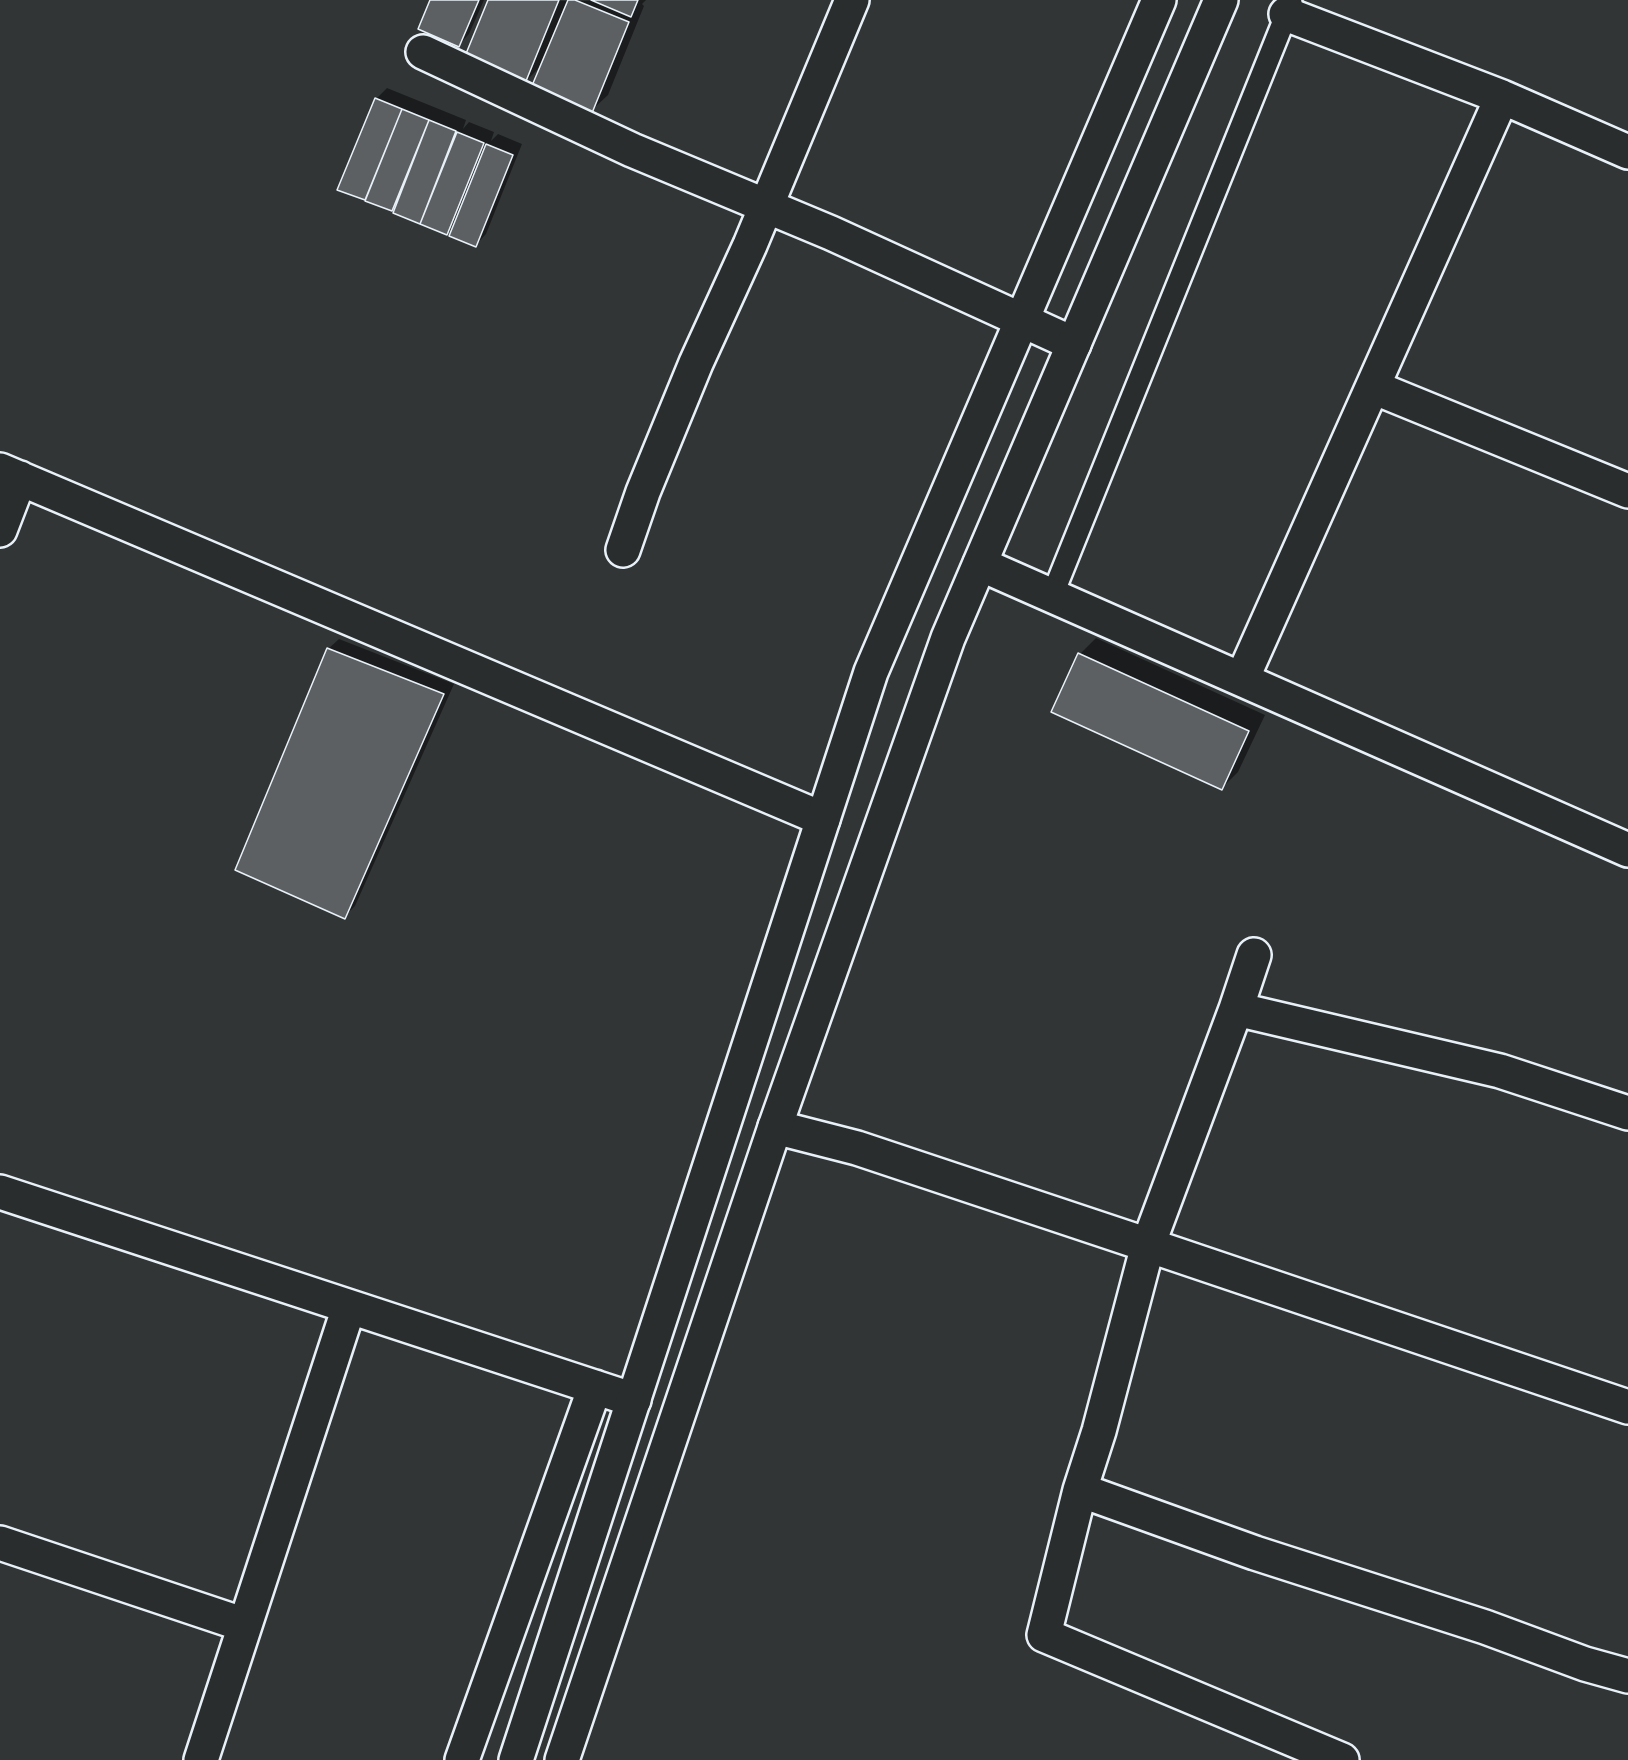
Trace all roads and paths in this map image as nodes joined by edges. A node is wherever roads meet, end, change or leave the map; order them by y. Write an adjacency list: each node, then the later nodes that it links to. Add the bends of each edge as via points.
1 (852, 0): 8 (street)
2 (1159, 0): 9 (street)
3 (1221, 0): 10 (street)
4 (1289, 7): 6 (street); 17 (lane)
5 (423, 52): 8 (street, via 632,150)
6 (1502, 97): 7 (street); 11 (street)
7 (1628, 152)
8 (765, 205): 9 (street); 15 (street)
9 (1022, 320): 10 (street); 19 (street, via 871,672)
10 (1074, 344): 16 (street)
11 (1373, 387): 13 (street); 18 (street)
12 (10, 474): 14 (street); 19 (street)
13 (1628, 491)
14 (0, 530)
15 (622, 550)
16 (980, 564): 17 (street); 24 (street, via 948,638)
17 (1052, 596): 18 (street)
18 (1242, 679): 20 (street)
19 (823, 819): 29 (street)
20 (1628, 850)
21 (1254, 955): 22 (street)
22 (1236, 1009): 23 (street, via 1500,1071); 26 (street)
23 (1628, 1113)
24 (775, 1127): 26 (street, via 857,1148); 38 (street)
25 (0, 1192): 27 (street)
26 (1148, 1245): 30 (street); 31 (street)
27 (349, 1306): 28 (street); 33 (street)
28 (595, 1387): 29 (street); 36 (street)
29 (634, 1400): 37 (street)
30 (1628, 1407)
31 (1080, 1490): 34 (street, via 1265,1556); 39 (street, via 1044,1635)
32 (0, 1543): 33 (street)
33 (245, 1625): 35 (street)
34 (1628, 1676)
35 (201, 1760)
36 (462, 1760)
37 (516, 1760)
38 (562, 1760)
39 (1342, 1760)

